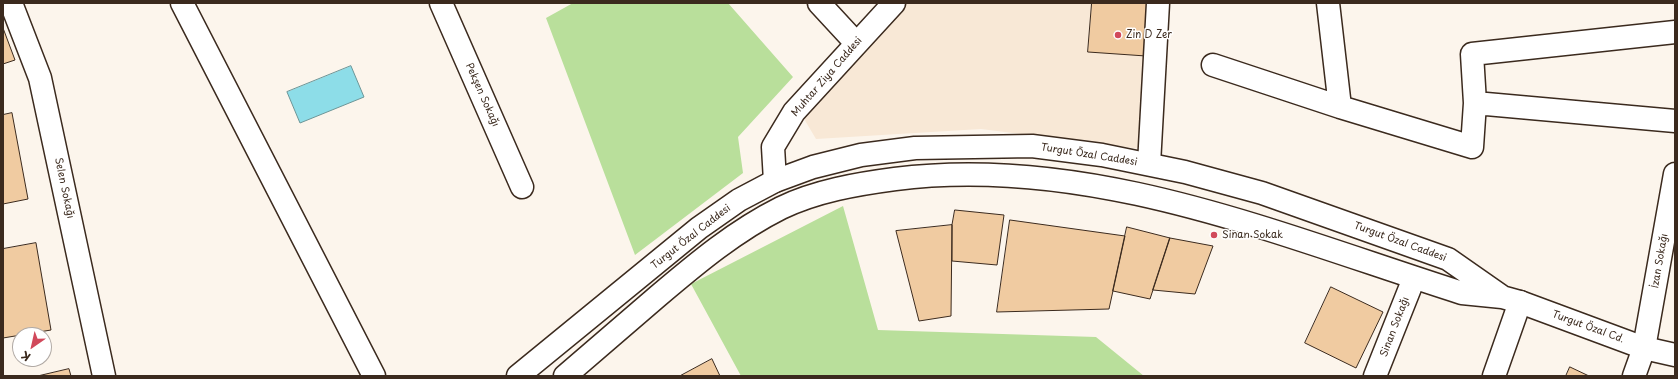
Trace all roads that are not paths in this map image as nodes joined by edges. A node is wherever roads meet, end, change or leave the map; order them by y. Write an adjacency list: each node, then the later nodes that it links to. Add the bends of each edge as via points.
1 (10, 3): 24 (main road, Selen Sokağı, via 40,78)
2 (182, 3): 25 (main road)
3 (441, 3): 17 (main road, Pekşen Sokağı)
4 (819, 3): 9 (main road)
5 (894, 3): 9 (main road, Muhtar Ziya Caddesi)
6 (1158, 3): 14 (main road)
7 (1328, 3): 12 (main road)
8 (1675, 32): 11 (main road, via 1472,54)
9 (856, 43): 16 (main road, Muhtar Ziya Caddesi, via 794,112 773,147)
10 (1213, 64): 12 (main road)
11 (1475, 103): 12 (main road, via 1472,147); 13 (main road)
12 (1340, 107)
13 (1675, 121)
14 (1149, 164): 16 (main road, Turgut Özal Caddesi, via 1032,146 915,148 861,155 813,167); 20 (main road, Turgut Özal Caddesi, via 1262,193 1448,259)
15 (1675, 174): 21 (main road, İzan Sokağı)
16 (775, 182): 18 (main road, Muhtar Ziya Caddesi); 23 (main road, Turgut Özal Caddesi, via 739,200 699,228)
17 (522, 187)
18 (779, 209): 19 (main road, via 822,193 868,182 917,176 970,174 1030,177 1098,186 1176,202); 28 (main road, via 712,250)
19 (1414, 278): 20 (main road, via 1462,293); 29 (main road, Sinan Sokağı)
20 (1511, 300): 21 (main road, Turgut Özal Cd.); 30 (main road)
21 (1644, 348): 22 (main road, Turgut Özal Cd.); 31 (main road, İzan Sokağı)
22 (1675, 355)
23 (544, 356): 26 (main road, Turgut Özal Caddesi); 27 (main road)
24 (104, 376)
25 (374, 376)
26 (518, 376)
27 (560, 376)
28 (565, 376)
29 (1375, 376)
30 (1494, 376)
31 (1634, 376)

